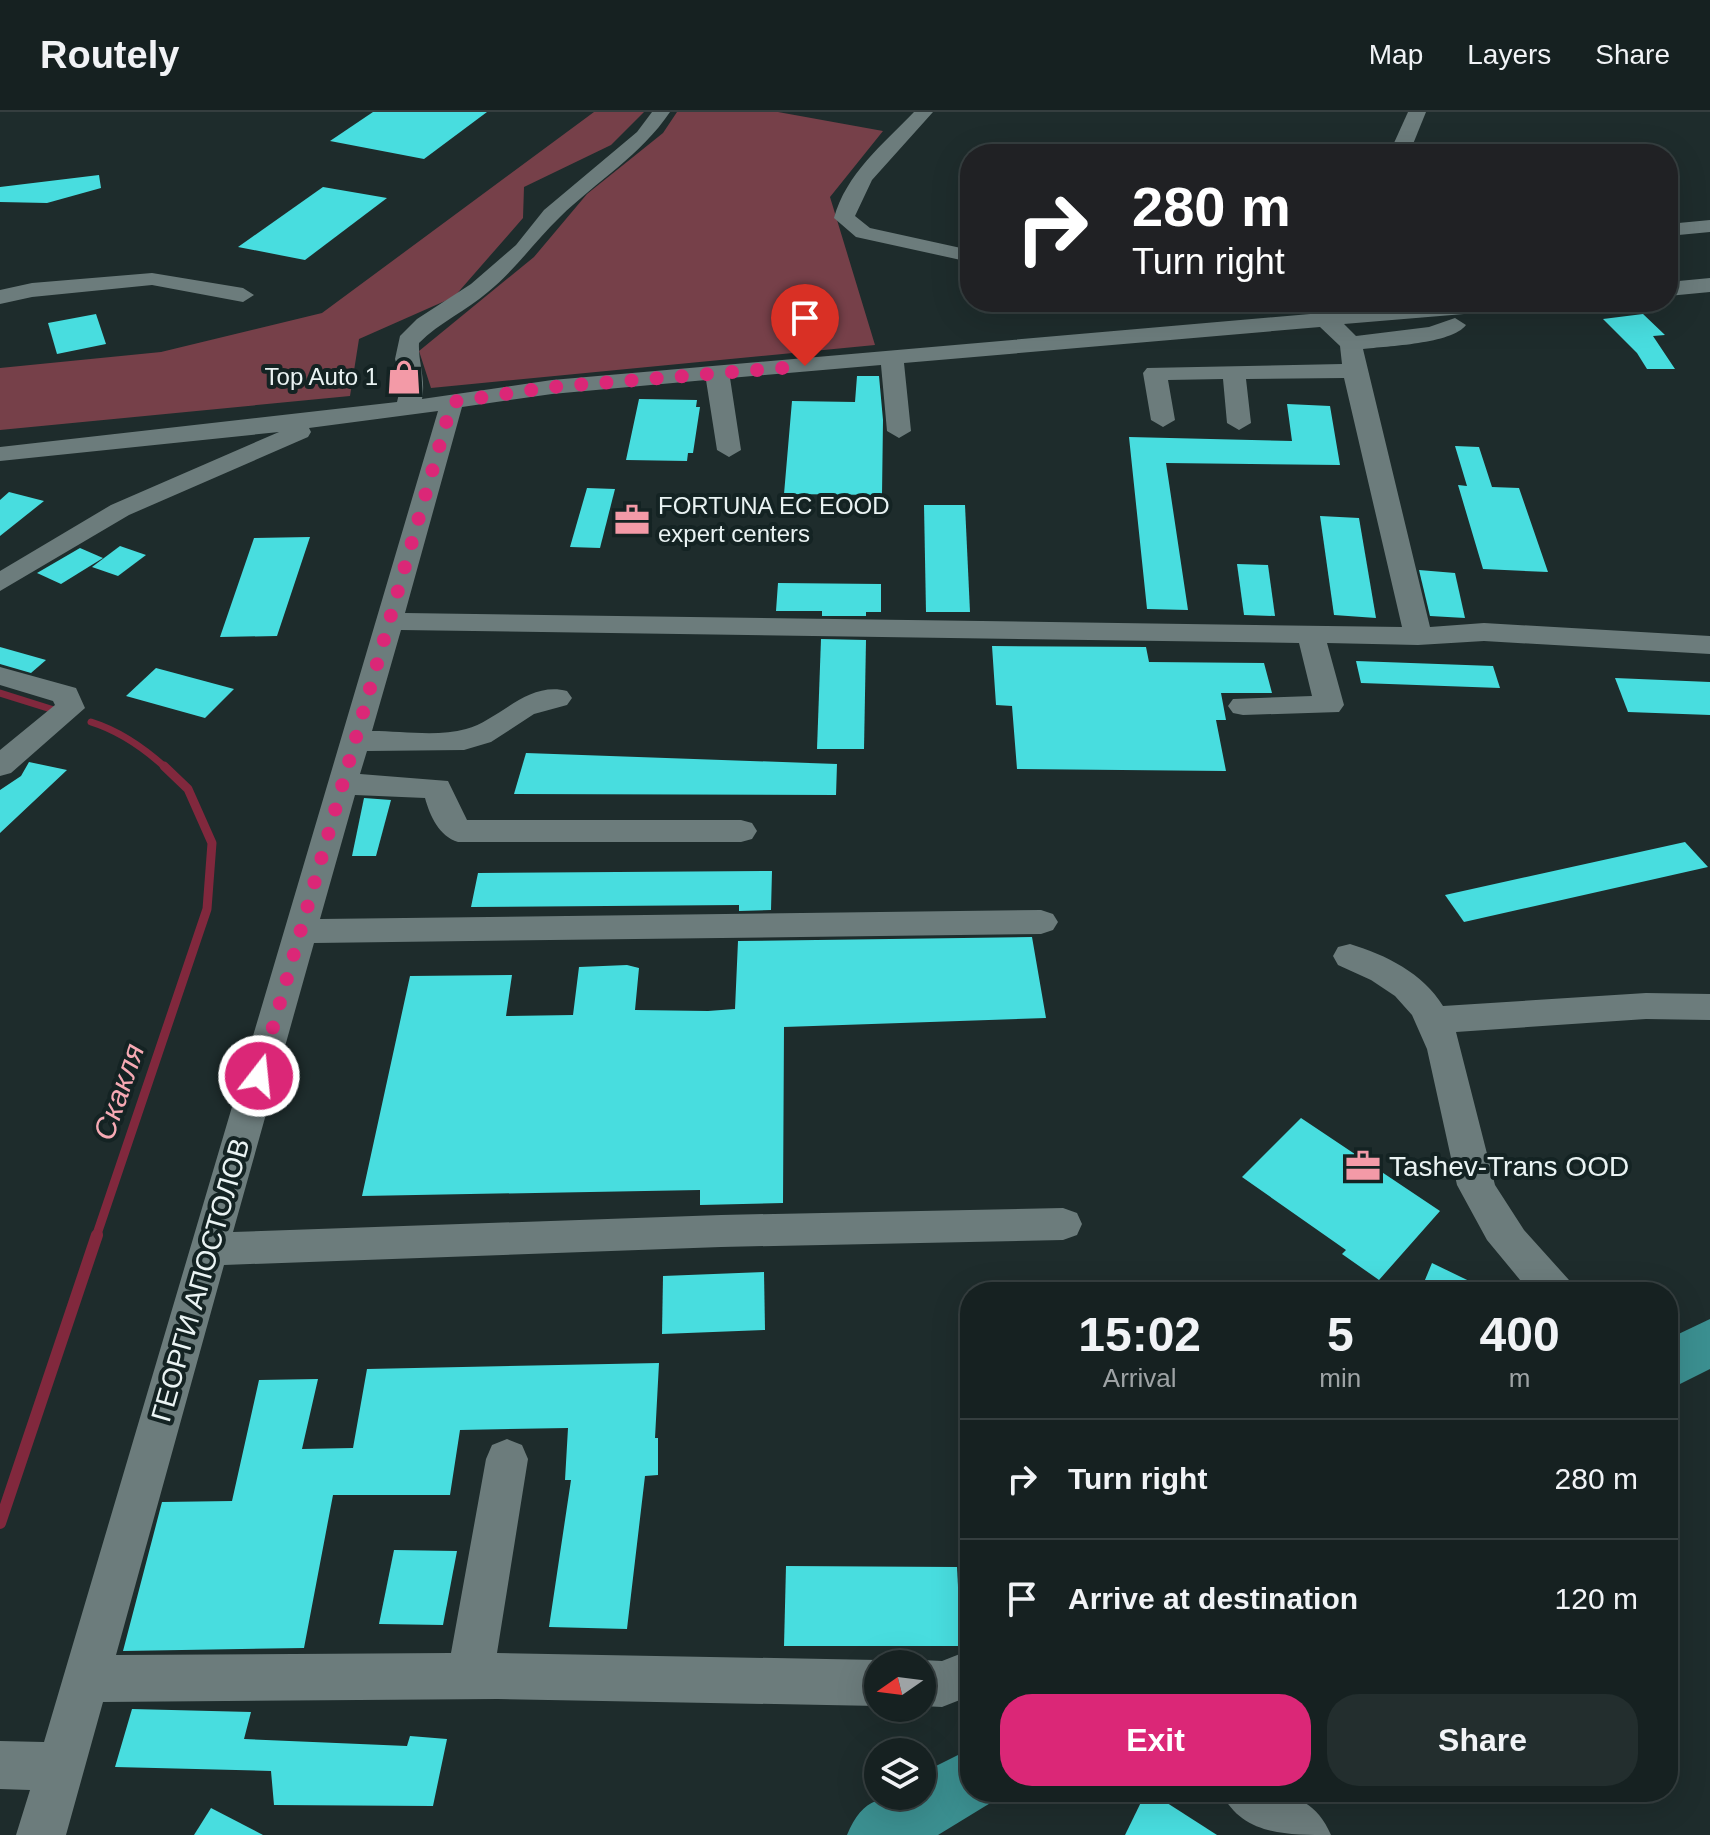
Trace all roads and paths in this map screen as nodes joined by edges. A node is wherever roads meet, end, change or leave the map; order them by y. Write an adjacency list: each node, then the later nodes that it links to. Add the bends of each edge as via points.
1 (661, 112): 21 (street, via 644,136 551,214 490,279 408,341 414,381)
2 (924, 112): 7 (street, via 858,185 846,202 844,218 863,233)
3 (1417, 112): 4 (street)
4 (1403, 144)
5 (1710, 226): 6 (street)
6 (1678, 229)
7 (960, 254)
8 (1710, 285): 9 (street)
9 (1678, 288)
10 (243, 295): 11 (street, via 152,279)
11 (0, 297)
12 (1412, 312): 14 (street)
13 (1484, 312): 15 (street, via 1433,333)
14 (1326, 320): 15 (street); 16 (street)
15 (1351, 344): 17 (street)
16 (892, 358): 19 (street); 26 (street)
17 (1354, 371): 18 (street); 33 (street)
18 (1234, 372): 23 (street, via 1155,373); 24 (street)
19 (717, 373): 20 (street, via 552,387); 28 (street)
20 (452, 402): 21 (street); 31 (street, ГЕОРГИ АПОСТОЛОВ)
21 (408, 408): 22 (street)
22 (330, 419): 25 (street); 30 (street, via 120,510)
23 (1163, 420)
24 (1239, 423)
25 (239, 427): 27 (street, via 171,422); 29 (street)
26 (899, 431)
27 (0, 437)
28 (729, 450)
29 (0, 454)
30 (0, 583)
31 (390, 621): 32 (street); 38 (street, ГЕОРГИ АПОСТОЛОВ)
32 (1311, 634): 33 (street); 37 (street, via 1329,705)
33 (1418, 636): 34 (street, via 1484,632)
34 (1710, 645)
35 (0, 676): 39 (street, via 66,695 70,704)
36 (557, 698): 38 (street, via 524,707 464,740)
37 (1243, 706)
38 (355, 741): 40 (street, ГЕОРГИ АПОСТОЛОВ)
39 (0, 766)
40 (343, 784): 41 (street, via 437,788 458,831); 43 (street, ГЕОРГИ АПОСТОЛОВ)
41 (741, 831)
42 (1041, 922): 43 (street)
43 (300, 931): 48 (street, ГЕОРГИ АПОСТОЛОВ)
44 (1350, 956): 46 (street, via 1387,970 1418,994)
45 (1710, 1007): 46 (street, via 1646,1006)
46 (1437, 1020): 49 (street, via 1475,1182 1497,1227)
47 (1063, 1224): 48 (street)
48 (209, 1249): 55 (street, ГЕОРГИ АПОСТОЛОВ)
49 (1546, 1282)
50 (1710, 1342): 51 (main road)
51 (1678, 1360)
52 (507, 1459): 53 (street)
53 (470, 1676): 55 (street); 56 (street)
54 (960, 1677): 57 (street)
55 (86, 1679): 59 (street, ГЕОРГИ АПОСТОЛОВ)
56 (864, 1683)
57 (936, 1684)
58 (0, 1765): 59 (street)
59 (61, 1766): 62 (street, ГЕОРГИ АПОСТОЛОВ)
60 (960, 1786): 63 (main road)
61 (1259, 1802): 64 (street)
62 (41, 1835)
63 (879, 1835)
64 (1306, 1835)

